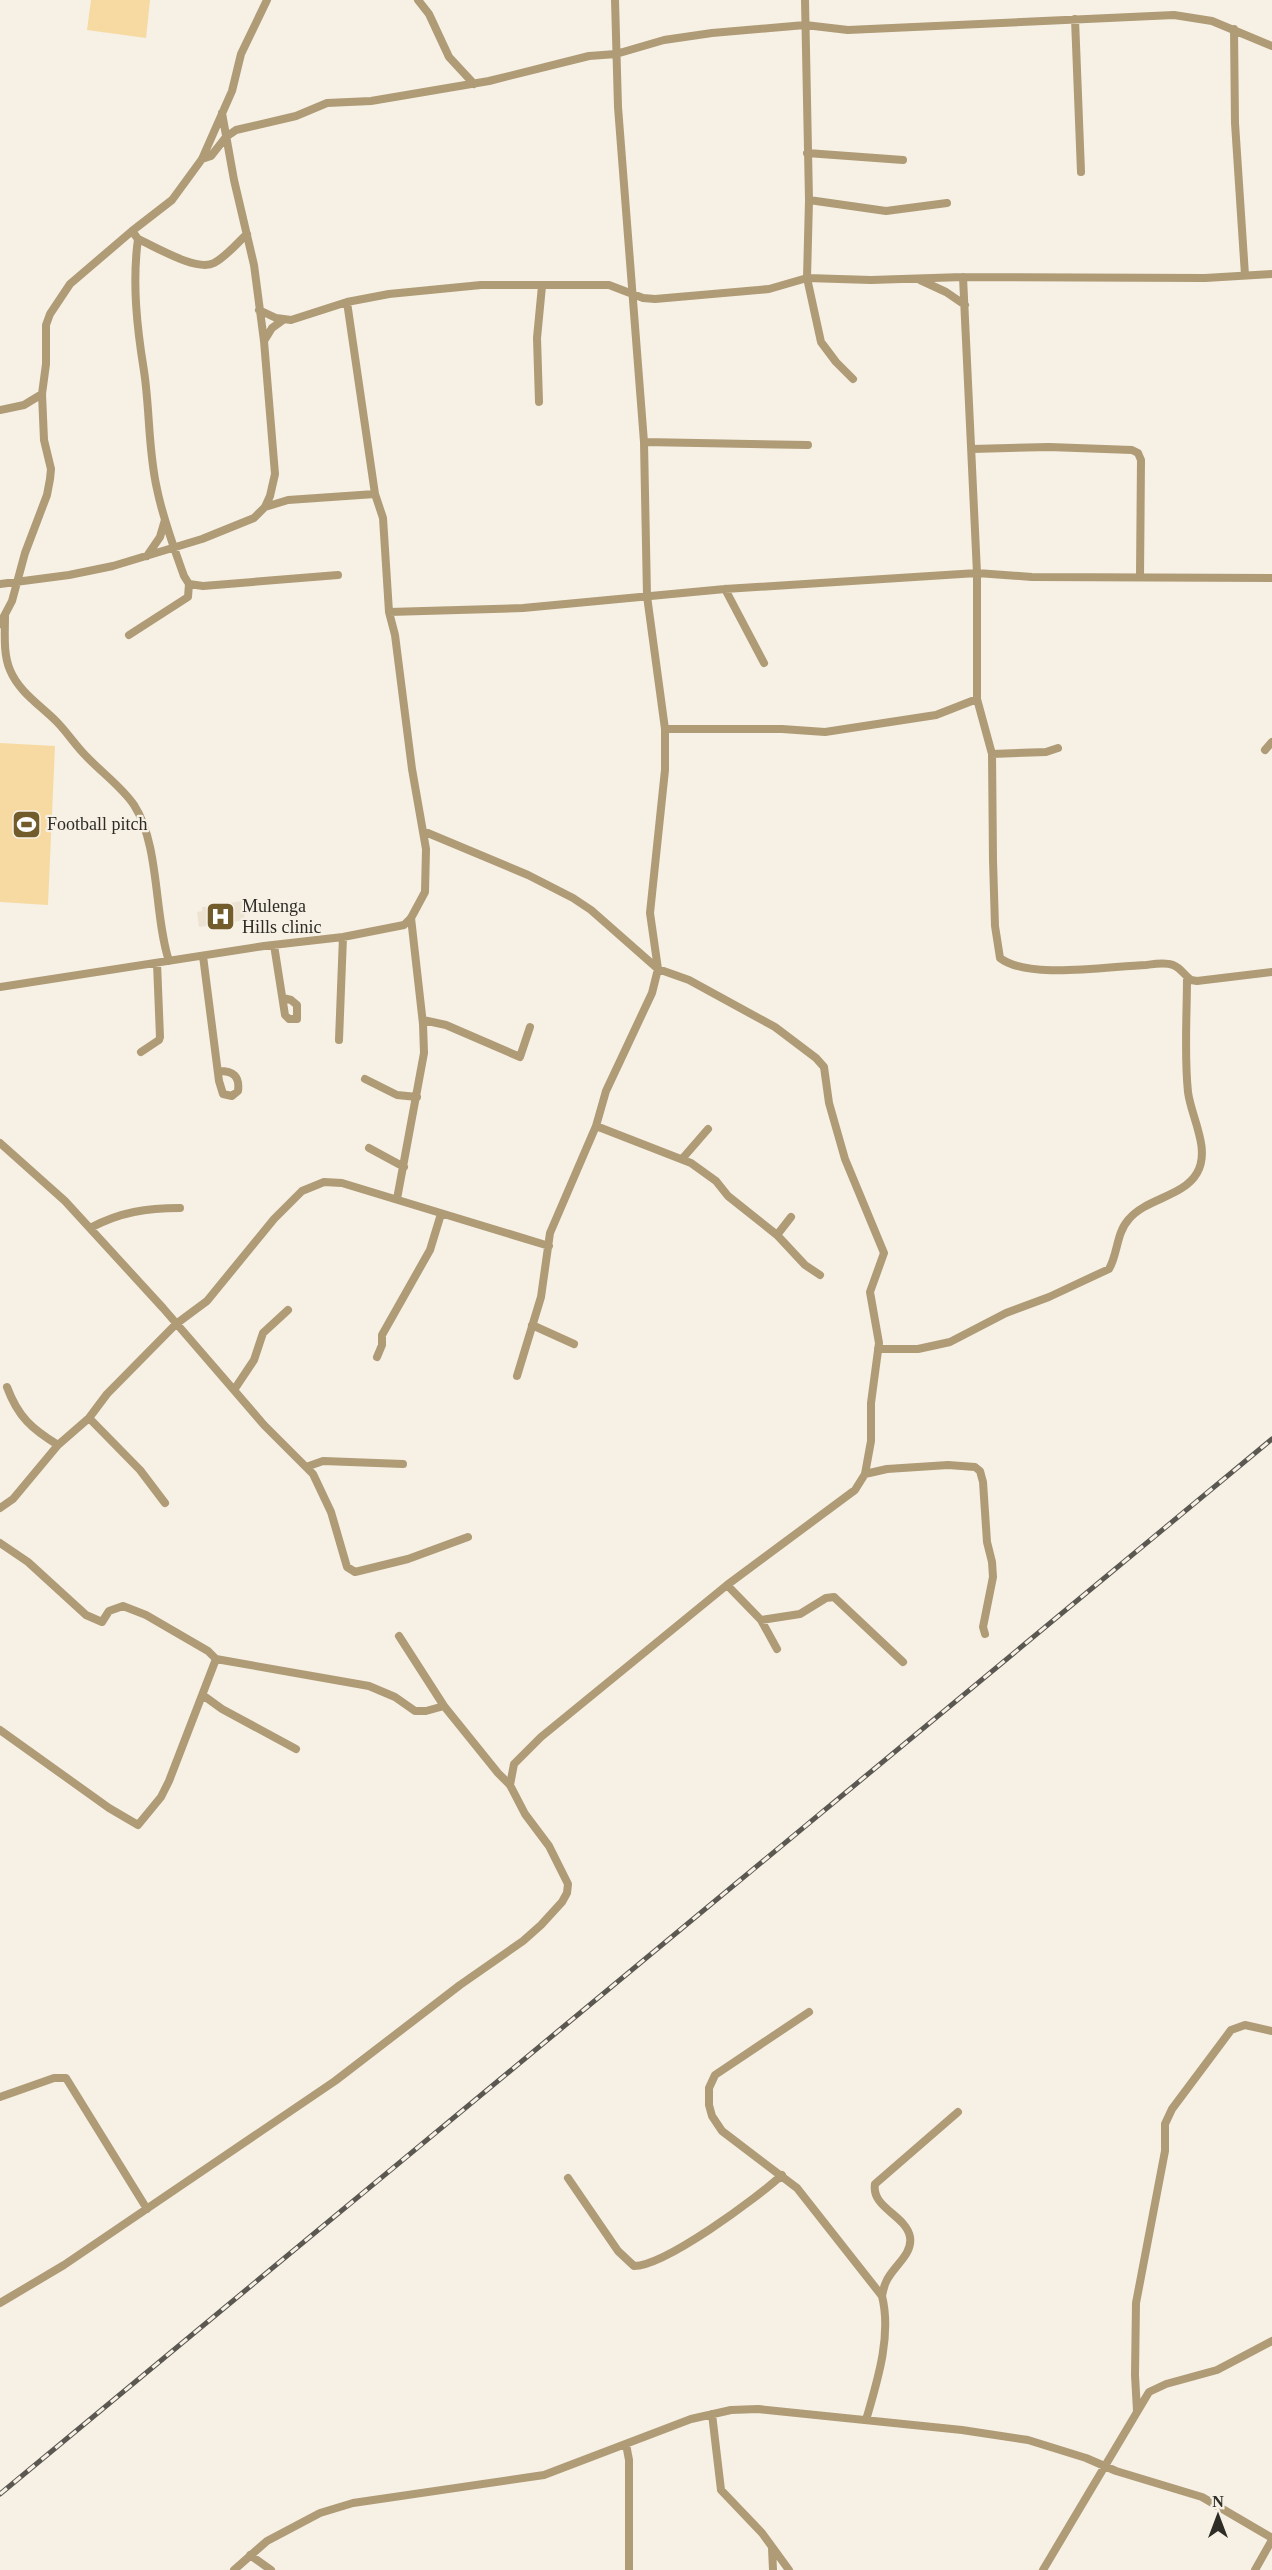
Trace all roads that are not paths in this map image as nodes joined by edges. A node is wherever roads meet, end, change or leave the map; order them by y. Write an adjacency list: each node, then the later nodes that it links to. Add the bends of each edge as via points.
1 (267, 0): 11 (street, via 241,54)
2 (418, 0): 10 (street, via 449,57)
3 (615, 0): 9 (street)
4 (805, 0): 6 (street)
5 (1075, 19): 6 (street, via 848,30); 7 (street, via 1174,15); 16 (street)
6 (805, 25): 9 (street, via 674,38); 13 (street)
7 (1234, 29): 8 (street); 23 (street, via 1235,123)
8 (1272, 46)
9 (616, 54): 10 (street, via 589,56); 28 (street)
10 (474, 84): 12 (street, via 371,101 327,103 296,116 239,129)
11 (222, 113): 12 (street); 14 (street)
12 (226, 137): 14 (street, via 211,156); 20 (street)
13 (807, 153): 15 (street); 17 (street)
14 (202, 159): 19 (street, via 172,200)
15 (903, 160)
16 (1081, 172)
17 (808, 200): 18 (street, via 886,211); 25 (street)
18 (947, 203)
19 (132, 231): 21 (street); 35 (street, via 70,284 55,305 46,325)
20 (247, 234): 21 (street, via 213,264 204,265); 31 (street)
21 (138, 239): 45 (street, via 134,273 141,356 150,447)
22 (1272, 274): 23 (street)
23 (1245, 275): 24 (street)
24 (963, 277): 26 (street); 30 (street)
25 (807, 278): 26 (street); 28 (street, via 769,289 710,295 655,299); 34 (street, via 821,342)
26 (917, 279): 30 (street)
27 (542, 286): 28 (street, via 609,285); 29 (street, via 480,285); 36 (street, via 537,338)
28 (632, 295): 38 (street)
29 (348, 302): 32 (street, via 298,319); 42 (street)
30 (965, 304): 40 (street)
31 (259, 310): 32 (street); 33 (street)
32 (283, 320): 33 (street)
33 (264, 341): 41 (street)
34 (853, 379)
35 (42, 394): 37 (street, via 24,405); 52 (street, via 50,479)
36 (539, 402)
37 (0, 410)
38 (644, 442): 39 (street); 56 (street)
39 (808, 445)
40 (972, 449): 48 (street); 50 (street, via 1049,447 1138,453)
41 (275, 483): 43 (street); 44 (street)
42 (375, 494): 43 (street); 57 (street, via 383,518)
43 (288, 500): 44 (street)
44 (265, 507): 46 (street, via 254,518)
45 (165, 518): 46 (street); 47 (street, via 160,537)
46 (174, 548): 47 (street); 54 (street)
47 (147, 556): 52 (street, via 87,571)
48 (977, 573): 50 (street); 55 (street); 62 (street)
49 (338, 575): 54 (street)
50 (1140, 577): 51 (street)
51 (1272, 578)
52 (17, 581): 53 (street); 58 (street)
53 (0, 584)
54 (189, 584): 60 (street, via 188,597)
55 (725, 589): 56 (street); 61 (street)
56 (647, 596): 57 (street, via 523,608); 63 (street)
57 (389, 612): 68 (street)
58 (5, 615): 59 (street); 73 (street, via 5,649 9,669 17,682 139,813)
59 (0, 624)
60 (129, 634)
61 (764, 663)
62 (977, 699): 63 (street, via 936,715 825,732); 67 (street)
63 (664, 729): 75 (street, via 665,770 650,906)
64 (1272, 742): 66 (street)
65 (1058, 748): 67 (street)
66 (1265, 750)
67 (992, 754): 77 (street, via 995,926 1000,958 1012,965 1045,969 1167,964)
68 (423, 831): 69 (street, via 425,892); 75 (street, via 573,898)
69 (411, 918): 70 (street, via 404,925); 80 (street)
70 (343, 938): 71 (street); 82 (street)
71 (274, 945): 72 (street); 79 (street)
72 (203, 956): 73 (street); 84 (street)
73 (170, 961): 74 (street)
74 (157, 963): 78 (street); 83 (street, via 160,1036)
75 (658, 969): 87 (street, via 637,1029 606,1091); 105 (street, via 689,980 775,1027 824,1067 845,1159 884,1253 870,1292)
76 (1272, 972): 77 (street, via 1197,981)
77 (1187, 977): 105 (street, via 1188,1092 1201,1145 1198,1172 1188,1184 1127,1220 1109,1269 950,1342)
78 (0, 987)
79 (283, 998)
80 (423, 1020): 81 (street, via 446,1025 520,1057); 86 (street, via 424,1053)
81 (530, 1027)
82 (339, 1040)
83 (141, 1052)
84 (219, 1071)
85 (365, 1079): 86 (street, via 397,1095)
86 (417, 1097): 92 (street)
87 (596, 1126): 91 (street); 99 (street, via 550,1233)
88 (708, 1129): 91 (street)
89 (0, 1143): 97 (street)
90 (369, 1148): 92 (street)
91 (682, 1159): 98 (street, via 716,1181 728,1196)
92 (404, 1167): 93 (street)
93 (397, 1199): 95 (street); 102 (street, via 342,1183 324,1182 302,1191 207,1301)
94 (180, 1208): 97 (street, via 132,1210)
95 (441, 1214): 99 (street); 106 (street, via 430,1250 382,1335)
96 (791, 1217): 98 (street)
97 (90, 1228): 102 (street)
98 (777, 1235): 100 (street)
99 (549, 1246): 103 (street)
100 (820, 1275)
101 (288, 1310): 109 (street, via 263,1333 254,1360)
102 (176, 1324): 109 (street); 110 (street, via 107,1394)
103 (532, 1325): 104 (street); 107 (street)
104 (574, 1344)
105 (878, 1349): 114 (street)
106 (377, 1358)
107 (517, 1376)
108 (7, 1387): 111 (street, via 14,1406 34,1430)
109 (234, 1390): 113 (street)
110 (89, 1418): 111 (street); 115 (street, via 140,1470)
111 (58, 1445): 116 (street, via 14,1499)
112 (403, 1464): 113 (street, via 323,1461)
113 (306, 1467): 117 (street, via 331,1512 347,1568 355,1572 408,1559)
114 (865, 1474): 119 (street, via 855,1490); 121 (street, via 887,1468 948,1465 975,1467 980,1471 993,1576)
115 (165, 1503)
116 (0, 1508)
117 (468, 1537)
118 (0, 1543): 124 (street, via 28,1562 86,1615 102,1622 110,1611 123,1606 146,1615)
119 (727, 1585): 120 (street); 130 (street, via 520,1756 511,1772)
120 (760, 1620): 123 (street); 125 (street, via 800,1614 834,1597)
121 (985, 1634)
122 (399, 1636): 127 (street)
123 (777, 1649)
124 (216, 1659): 126 (street); 127 (street, via 369,1686 415,1711)
125 (903, 1662)
126 (204, 1696): 128 (street, via 161,1797 138,1825); 129 (street)
127 (444, 1706): 130 (street)
128 (0, 1730)
129 (296, 1749)
130 (510, 1785): 137 (street, via 565,1874 567,1893 553,1912 523,1941 335,2081)
131 (809, 2012): 135 (street, via 715,2076 709,2088 712,2116 722,2131)
132 (1272, 2031): 141 (street, via 1245,2025 1231,2030 1167,2118 1165,2151 1136,2303)
133 (0, 2097): 137 (street, via 54,2078 66,2078)
134 (958, 2112): 138 (street, via 875,2184 878,2200 907,2227 910,2237 909,2249 885,2283)
135 (782, 2175): 136 (street, via 714,2226 655,2262 640,2266 634,2266 618,2251); 138 (street, via 797,2188)
136 (568, 2178)
137 (147, 2209): 139 (street)
138 (882, 2296): 143 (street, via 885,2307 880,2368)
139 (0, 2303)
140 (1272, 2341): 141 (street, via 1217,2370 1155,2387)
141 (1137, 2411): 145 (street)
142 (712, 2414): 143 (street, via 758,2409); 144 (street); 147 (street, via 721,2490)
143 (866, 2420): 145 (street, via 1028,2440)
144 (626, 2444): 148 (street, via 544,2475 320,2512 280,2532); 151 (street)
145 (1104, 2466): 146 (street, via 1202,2496); 154 (street)
146 (1272, 2539): 155 (street)
147 (772, 2548): 152 (street); 153 (street)
148 (250, 2555): 149 (street); 150 (street)
149 (234, 2570)
150 (271, 2570)
151 (629, 2570)
152 (773, 2570)
153 (789, 2570)
154 (1043, 2570)
155 (1256, 2570)

